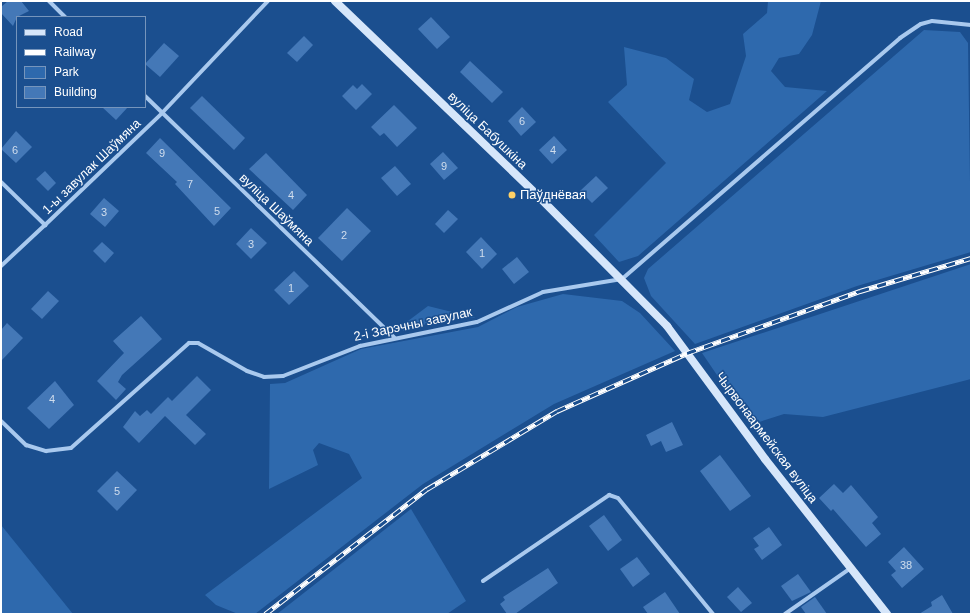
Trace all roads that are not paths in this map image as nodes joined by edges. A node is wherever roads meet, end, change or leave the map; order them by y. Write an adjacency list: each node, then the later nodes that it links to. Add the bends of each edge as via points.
1 (49, 1): 4 (street)
2 (268, 1): 7 (street, 1-ы завулак Шаўмяна)
3 (335, 1): 11 (street, вуліца Бабушкіна)
4 (64, 16)
5 (971, 25): 11 (street, via 932,21 921,24 900,38)
6 (146, 97): 7 (street, вуліца Шаўмяна)
7 (162, 114): 9 (street, 1-ы завулак Шаўмяна); 12 (street, вуліца Шаўмяна)
8 (1, 182): 9 (street, 1-ы завулак Шаўмяна)
9 (45, 225): 10 (street)
10 (1, 266)
11 (622, 279): 12 (street, 2-і Зарэчны завулак, via 543,292 477,322); 14 (street, Чырвонаармейская вуліца, via 667,326 765,460)
12 (394, 337): 13 (street, 2-і Зарэчны завулак, via 360,346 282,376 264,377 247,371 198,343 189,344 70,448 46,451 26,445)
13 (1, 421)
14 (851, 568): 17 (street); 18 (street, Чырвонаармейская вуліца)
15 (483, 581): 16 (street, via 609,495 618,498)
16 (713, 614)
17 (785, 614)
18 (888, 614)

